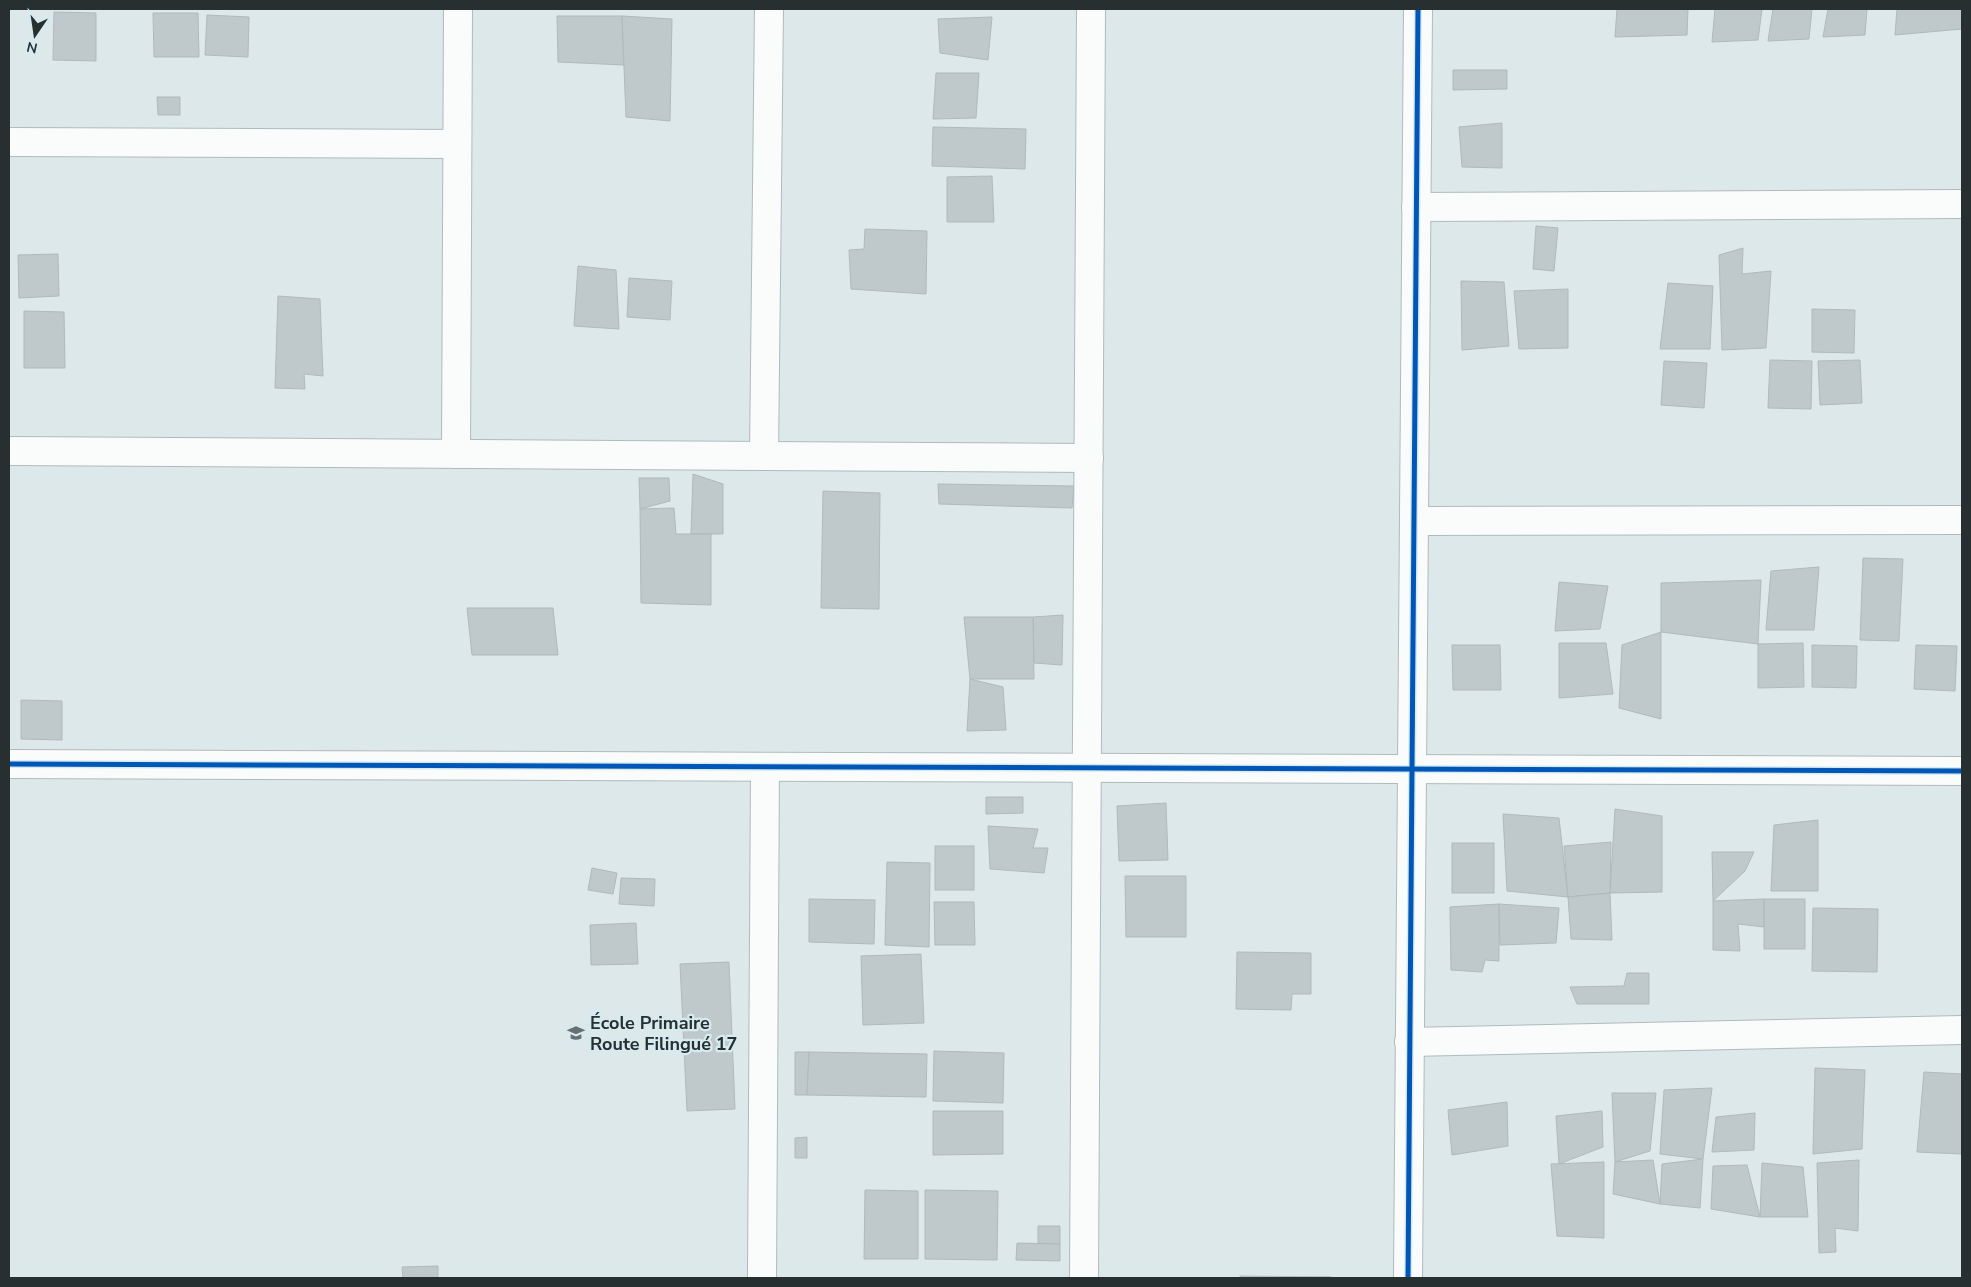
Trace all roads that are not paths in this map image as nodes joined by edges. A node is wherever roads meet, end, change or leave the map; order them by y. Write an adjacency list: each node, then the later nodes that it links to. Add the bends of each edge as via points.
1 (458, 9): 6 (street)
2 (769, 9): 11 (street)
3 (1091, 9): 12 (street)
4 (1418, 9): 8 (street)
5 (9, 142): 6 (street)
6 (457, 144): 10 (street)
7 (1962, 204): 8 (street)
8 (1416, 207): 14 (street)
9 (9, 451): 10 (street)
10 (456, 454): 11 (street)
11 (764, 456): 12 (street)
12 (1089, 458): 17 (street)
13 (1962, 520): 14 (street)
14 (1414, 521): 18 (street)
15 (9, 764): 16 (street)
16 (765, 767): 17 (street); 22 (street)
17 (1087, 768): 18 (street); 23 (street)
18 (1412, 769): 19 (street); 21 (street)
19 (1962, 772)
20 (1962, 1030): 21 (street)
21 (1409, 1042): 24 (street)
22 (762, 1278)
23 (1084, 1278)
24 (1408, 1278)

